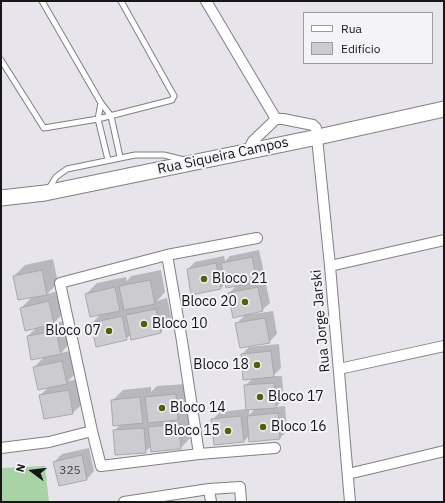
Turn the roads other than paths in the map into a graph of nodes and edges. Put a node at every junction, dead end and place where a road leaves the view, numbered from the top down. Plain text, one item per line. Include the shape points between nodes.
1 (42, 1) edge
2 (121, 1) edge
3 (206, 1) edge
4 (1, 60) edge
5 (101, 104) junction
6 (444, 109) edge
7 (111, 116) junction
8 (98, 119) junction
9 (276, 119) junction
10 (318, 137) junction
11 (248, 151) junction
12 (120, 157) junction
13 (108, 160) junction
14 (193, 162) junction
15 (45, 193) junction
16 (1, 198) edge
17 (257, 238) dead end
18 (444, 240) edge
19 (167, 256) junction
20 (330, 266) junction
21 (444, 346) edge
22 (339, 369) junction
23 (92, 431) junction
24 (1, 448) edge
25 (275, 448) dead end
26 (444, 451) edge
27 (199, 454) junction
28 (348, 474) junction
29 (210, 489) junction
30 (124, 502) edge
31 (211, 502) edge
32 (241, 502) edge
33 (350, 502) edge

1 - 5 lane
2 - 7 lane via 174,96 172,100
3 - 9 street
4 - 8 lane via 44,128
5 - 7 lane
5 - 8 lane
6 - 10 main road, Rua Siqueira Campos
7 - 8 lane
7 - 12 lane
8 - 13 lane
9 - 10 street via 313,125
9 - 11 street via 253,141
10 - 11 main road, Rua Siqueira Campos
10 - 20 street, Rua Jorge Jarski
11 - 14 main road, Rua Siqueira Campos
12 - 13 lane
12 - 14 lane via 164,155
13 - 15 lane via 67,168 56,177
14 - 15 main road, Rua Siqueira Campos
15 - 16 main road, Rua Siqueira Campos
17 - 19 street
18 - 20 street
19 - 23 street via 60,283
19 - 27 street
20 - 22 street, Rua Jorge Jarski
21 - 22 street
22 - 28 street, Rua Jorge Jarski
23 - 24 street via 49,442
23 - 27 street via 101,466
25 - 27 street
26 - 28 street
28 - 33 street, Rua Jorge Jarski
29 - 30 street
29 - 31 street
29 - 32 street via 240,487

